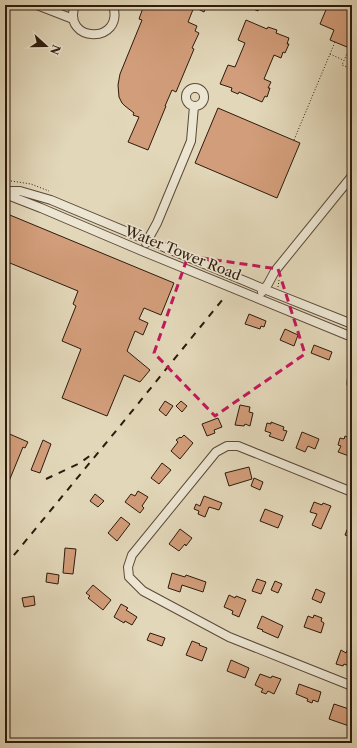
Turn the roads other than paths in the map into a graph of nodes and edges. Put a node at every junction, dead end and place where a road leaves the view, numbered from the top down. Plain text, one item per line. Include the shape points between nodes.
1 (37, 5) edge
2 (75, 5) edge
3 (113, 5) edge
4 (57, 9) edge
5 (73, 19) junction
6 (194, 106) dead end
7 (352, 176) edge
8 (5, 193) edge
9 (147, 240) junction
10 (142, 251) junction
11 (264, 289) junction
12 (258, 298) junction
13 (352, 324) edge
14 (352, 337) edge
15 (352, 492) edge
16 (352, 686) edge

1 - 4 street
2 - 5 street
3 - 5 street via 115,11 112,24 103,33 96,35 84,32
4 - 5 street
6 - 9 street via 191,141 157,223
7 - 11 street via 279,266
8 - 9 street, Water Tower Road via 20,191 51,200
8 - 10 street, Water Tower Road
9 - 10 street
9 - 11 street, Water Tower Road
10 - 12 street, Water Tower Road
11 - 12 street
11 - 13 street, Water Tower Road
12 - 14 street, Water Tower Road
15 - 16 street via 238,446 227,446 216,452 132,555 128,567 129,577 143,591 229,637

